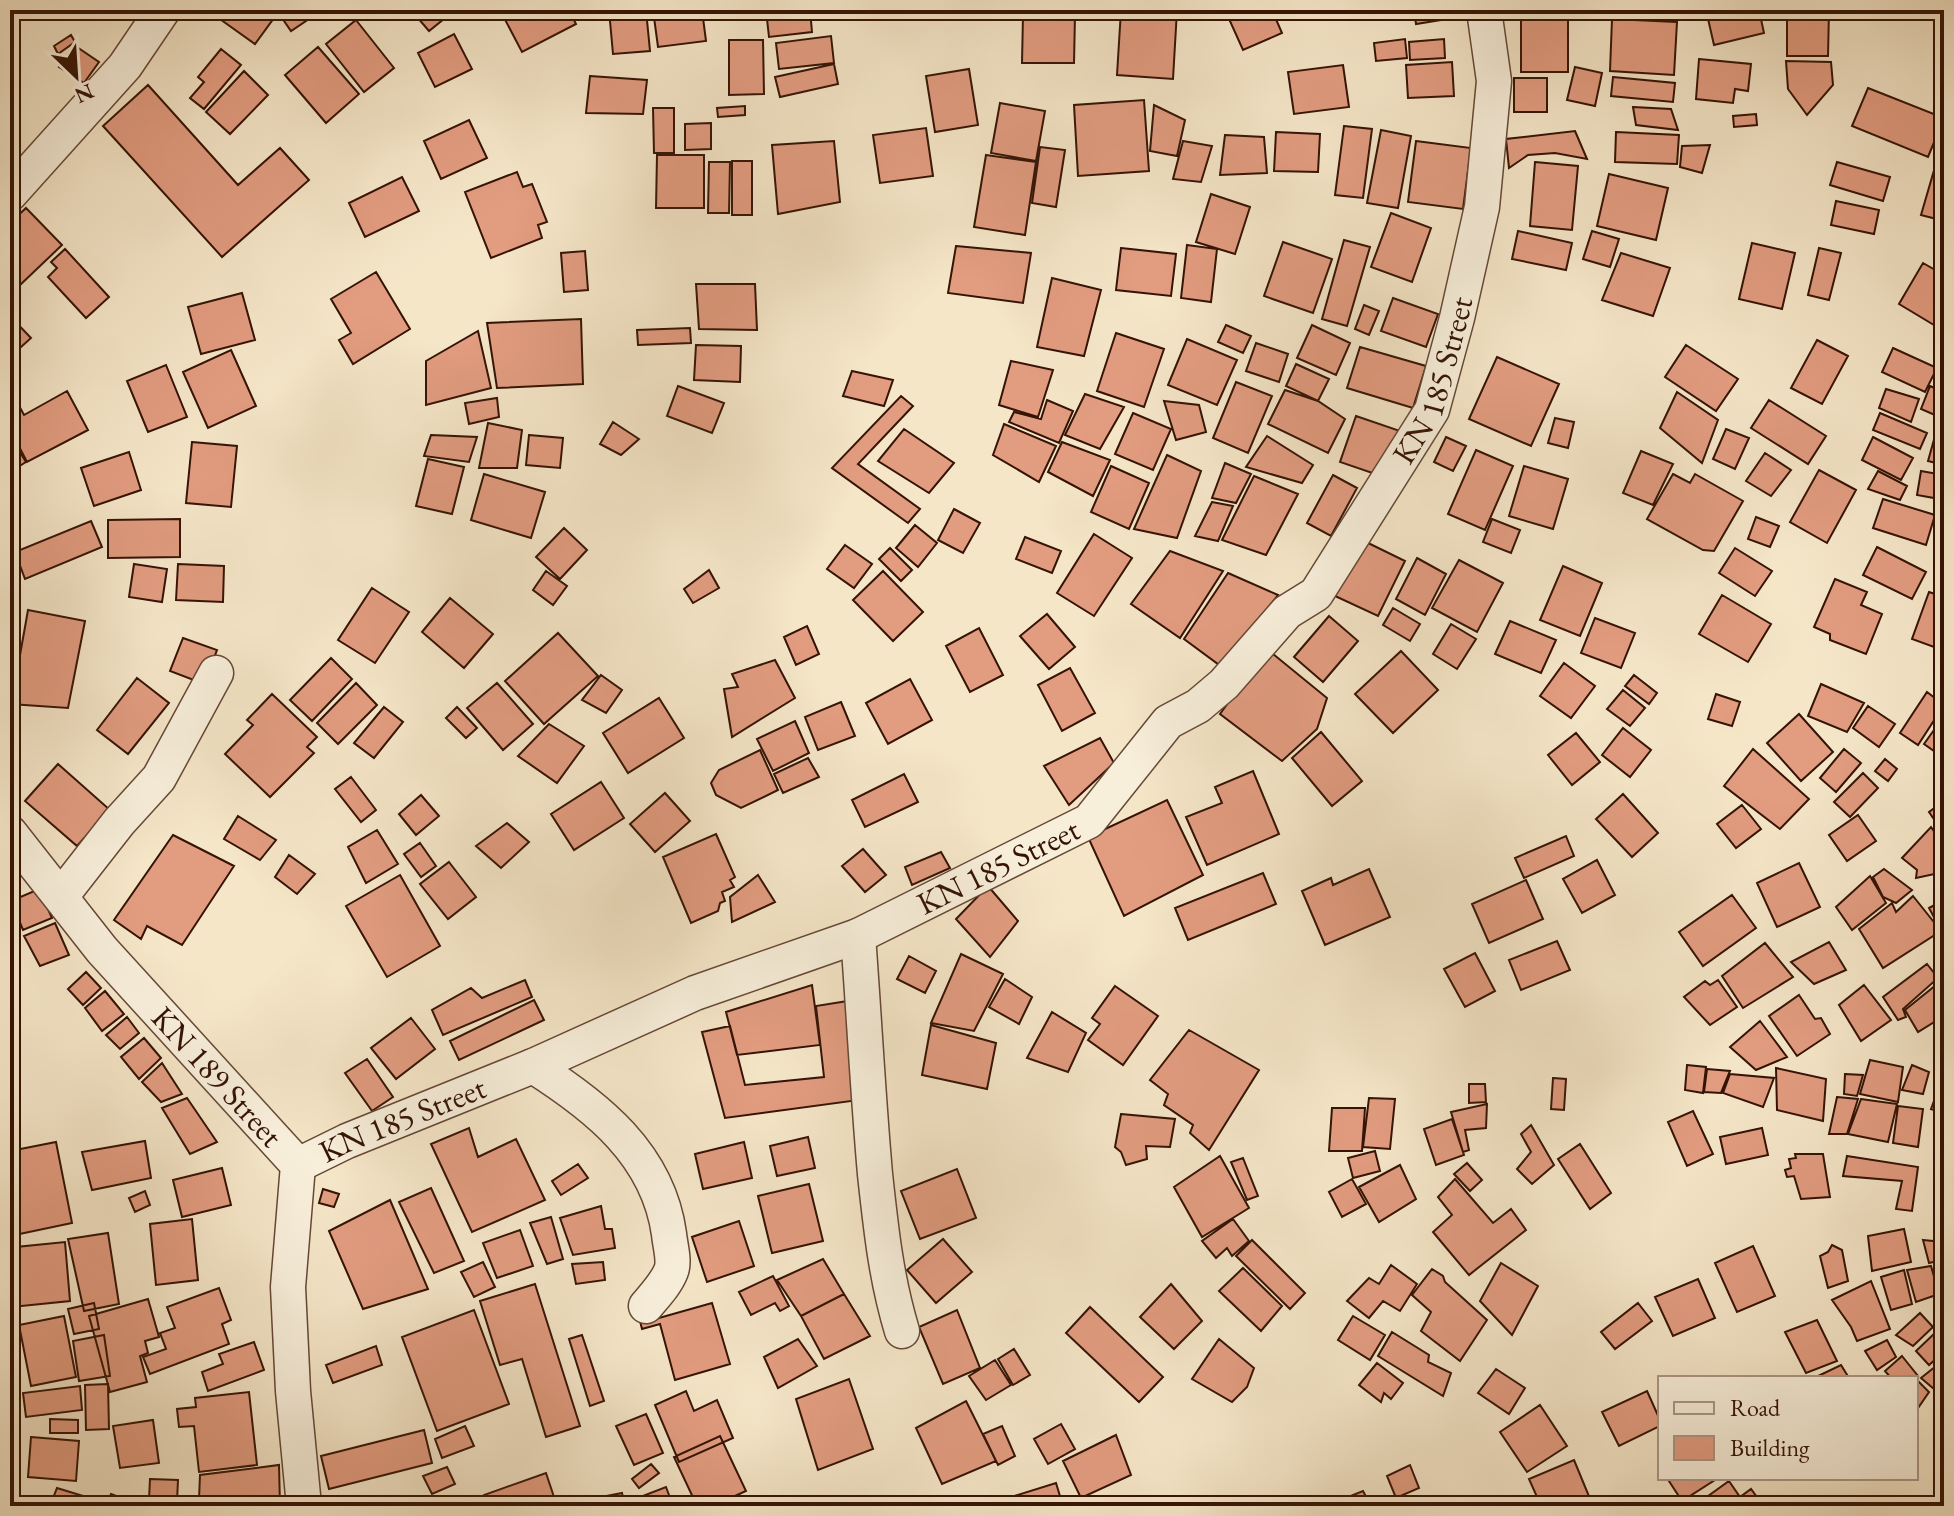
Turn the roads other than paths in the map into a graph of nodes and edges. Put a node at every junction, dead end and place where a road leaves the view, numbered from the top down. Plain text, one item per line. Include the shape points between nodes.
1 (163, 10) edge
2 (1484, 10) edge
3 (10, 194) edge
4 (216, 673) dead end
5 (10, 833) edge
6 (62, 895) junction
7 (858, 936) junction
8 (533, 1066) junction
9 (298, 1165) junction
10 (646, 1306) dead end
11 (902, 1331) dead end
12 (304, 1506) edge

1 - 3 street via 125,66
2 - 7 street, KN 185 Street via 1494,81 1482,207 1432,410 1316,594 1287,612 1224,684 1168,722 1089,821
4 - 6 street via 159,778
5 - 6 street, KN 189 Street
6 - 9 street, KN 189 Street via 102,950
7 - 8 street, KN 185 Street via 695,993
7 - 11 street via 881,1239
8 - 9 street, KN 185 Street
8 - 10 street via 583,1098 625,1138 652,1175 668,1224 673,1267
9 - 12 street, KN 189 Street via 288,1287

